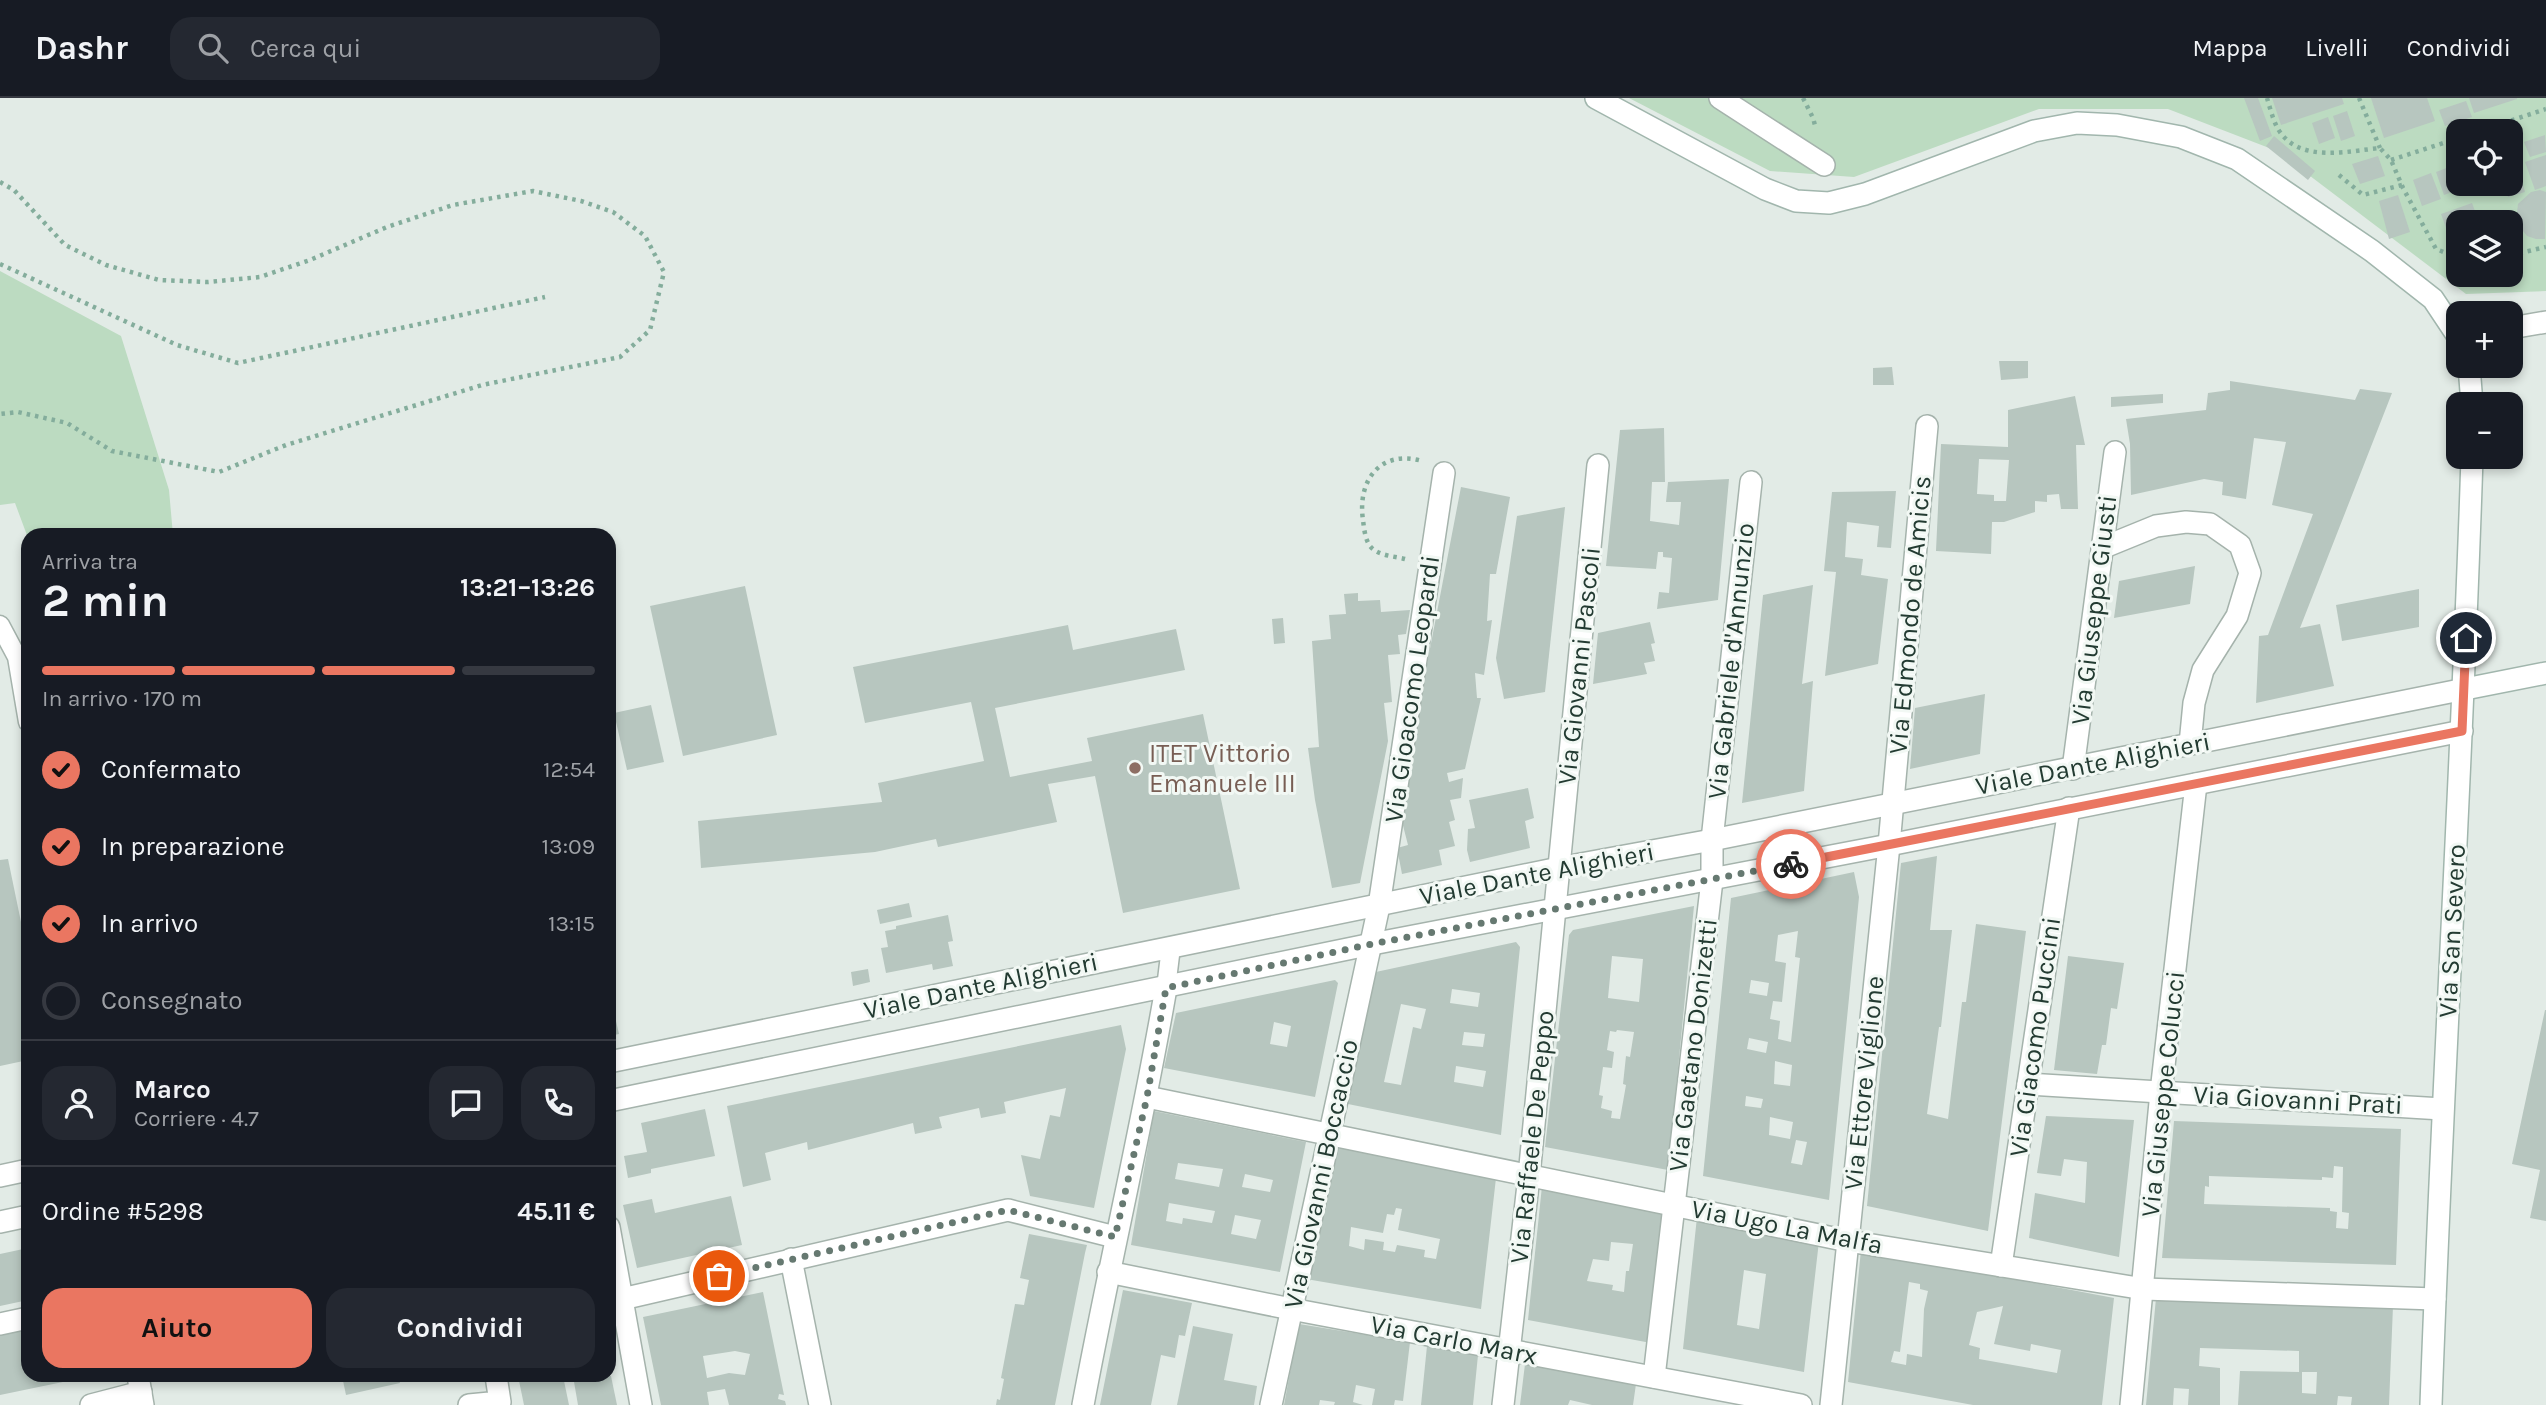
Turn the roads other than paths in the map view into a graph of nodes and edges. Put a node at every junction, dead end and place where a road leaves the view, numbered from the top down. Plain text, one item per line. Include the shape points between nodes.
1 (1596, 98) edge
2 (1720, 98) edge
3 (1824, 166) dead end
4 (2446, 318) edge
5 (2546, 322) edge
6 (2523, 326) edge
7 (1927, 426) dead end
8 (2115, 452) dead end
9 (1598, 465) dead end
10 (2472, 469) edge
11 (1444, 473) road end
12 (1751, 482) dead end
13 (2102, 548) junction
14 (0, 625) edge
15 (2546, 673) edge
16 (21, 680) edge
17 (2465, 689) junction
18 (2462, 731) junction
19 (2190, 744) junction
20 (2073, 769) junction
21 (2196, 784) junction
22 (1892, 804) junction
23 (2069, 808) junction
24 (1712, 840) junction
25 (1889, 845) junction
26 (1559, 868) junction
27 (1712, 880) junction
28 (1379, 905) junction
29 (1555, 909) junction
30 (1372, 944) junction
31 (1171, 947) junction
32 (1166, 988) junction
33 (616, 1061) edge
34 (2028, 1084) junction
35 (2161, 1092) junction
36 (1147, 1097) junction
37 (616, 1100) edge
38 (2442, 1109) junction
39 (1328, 1135) junction
40 (21, 1172) edge
41 (0, 1176) edge
42 (1529, 1176) junction
43 (1674, 1205) junction
44 (21, 1218) edge
45 (0, 1222) edge
46 (1115, 1237) junction
47 (1848, 1241) junction
48 (791, 1259) junction
49 (2001, 1266) junction
50 (1108, 1272) junction
51 (2144, 1289) junction
52 (2435, 1299) junction
53 (616, 1301) edge
54 (1291, 1309) junction
55 (21, 1320) edge
56 (0, 1324) edge
57 (1509, 1350) junction
58 (1654, 1377) junction
59 (497, 1382) edge
60 (141, 1391) edge
61 (91, 1405) edge
62 (468, 1405) edge
63 (641, 1405) edge
64 (820, 1405) edge
65 (1083, 1405) edge
66 (1271, 1405) edge
67 (1503, 1405) edge
68 (1801, 1405) edge
69 (1831, 1405) edge
70 (2131, 1405) edge
71 (2431, 1405) edge

1 - 4 street via 1765,189 1796,201 1829,203 1865,194 2034,131 2077,123 2181,137 2237,159 2372,251 2433,299
2 - 3 street
5 - 6 street
7 - 22 street, Via Edmondo de Amicis
8 - 13 street, Via Giuseppe Giusti
9 - 26 street, Via Giovanni Pascoli
10 - 17 street, Via San Severo
11 - 28 street, Via Gioacomo Leopardi
12 - 24 street, Via Gabriele d'Annunzio
13 - 19 street via 2156,526 2186,522 2210,524 2240,545 2250,573 2237,616 2203,670
13 - 20 street, Via Giuseppe Giusti
14 - 16 lane via 17,656
15 - 17 street, Viale Dante Alighieri
17 - 18 street, Via San Severo
17 - 19 street, Viale Dante Alighieri
18 - 21 street, Viale Dante Alighieri
18 - 38 street, Via San Severo
19 - 20 street, Viale Dante Alighieri
20 - 22 street, Viale Dante Alighieri
21 - 23 street, Viale Dante Alighieri
21 - 35 street, Via Giuseppe Colucci
22 - 24 street, Viale Dante Alighieri
22 - 25 street, Via Edmondo de Amicis
23 - 25 street, Viale Dante Alighieri
23 - 34 street, Via Giacomo Puccini
24 - 26 street, Viale Dante Alighieri
24 - 27 street, Via Gabriele d'Annunzio
25 - 27 street, Viale Dante Alighieri
25 - 47 street, Via Ettore Viglione
26 - 28 street, Viale Dante Alighieri
26 - 29 street, Via Raffaele De Peppo
27 - 29 street, Viale Dante Alighieri
27 - 43 street, Via Gaetano Donizetti
28 - 30 street, Via Gioacomo Leopardi
28 - 31 street, Viale Dante Alighieri
29 - 30 street, Viale Dante Alighieri
29 - 42 street, Via Raffaele De Peppo
30 - 32 street, Viale Dante Alighieri
30 - 39 street, Via Giovanni Boccaccio
31 - 32 lane
31 - 33 street, Viale Dante Alighieri
32 - 36 street
32 - 37 street, Viale Dante Alighieri
34 - 35 street, Via Giovanni Prati
34 - 49 street, Via Giacomo Puccini
35 - 38 street, Via Giovanni Prati
35 - 51 street, Via Giuseppe Colucci
36 - 39 street, Via Ugo La Malfa
36 - 46 street
38 - 52 street, Via San Severo
39 - 42 street, Via Ugo La Malfa
39 - 54 street, Via Giovanni Boccaccio
40 - 41 street
42 - 43 street, Via Ugo La Malfa
42 - 57 street, Via Raffaele De Peppo
43 - 47 street, Via Ugo La Malfa
43 - 58 street, Via Gaetano Donizetti
44 - 45 street
46 - 48 street via 1008,1210
46 - 50 street
47 - 49 street, Via Ugo La Malfa
47 - 69 street, Via Ettore Viglione
48 - 53 street
48 - 64 street
49 - 51 street, Via Ugo La Malfa
50 - 54 street, Via Carlo Marx
50 - 65 street
51 - 52 street, Via Ugo La Malfa
51 - 70 street, Via Giuseppe Colucci
52 - 71 street, Via San Severo
53 - 63 street
54 - 57 street, Via Carlo Marx
54 - 66 street, Via Giovanni Boccaccio
55 - 56 street
57 - 58 street, Via Carlo Marx
57 - 67 street, Via Raffaele De Peppo
58 - 68 street, Via Carlo Marx
59 - 62 street via 500,1402
60 - 61 street

